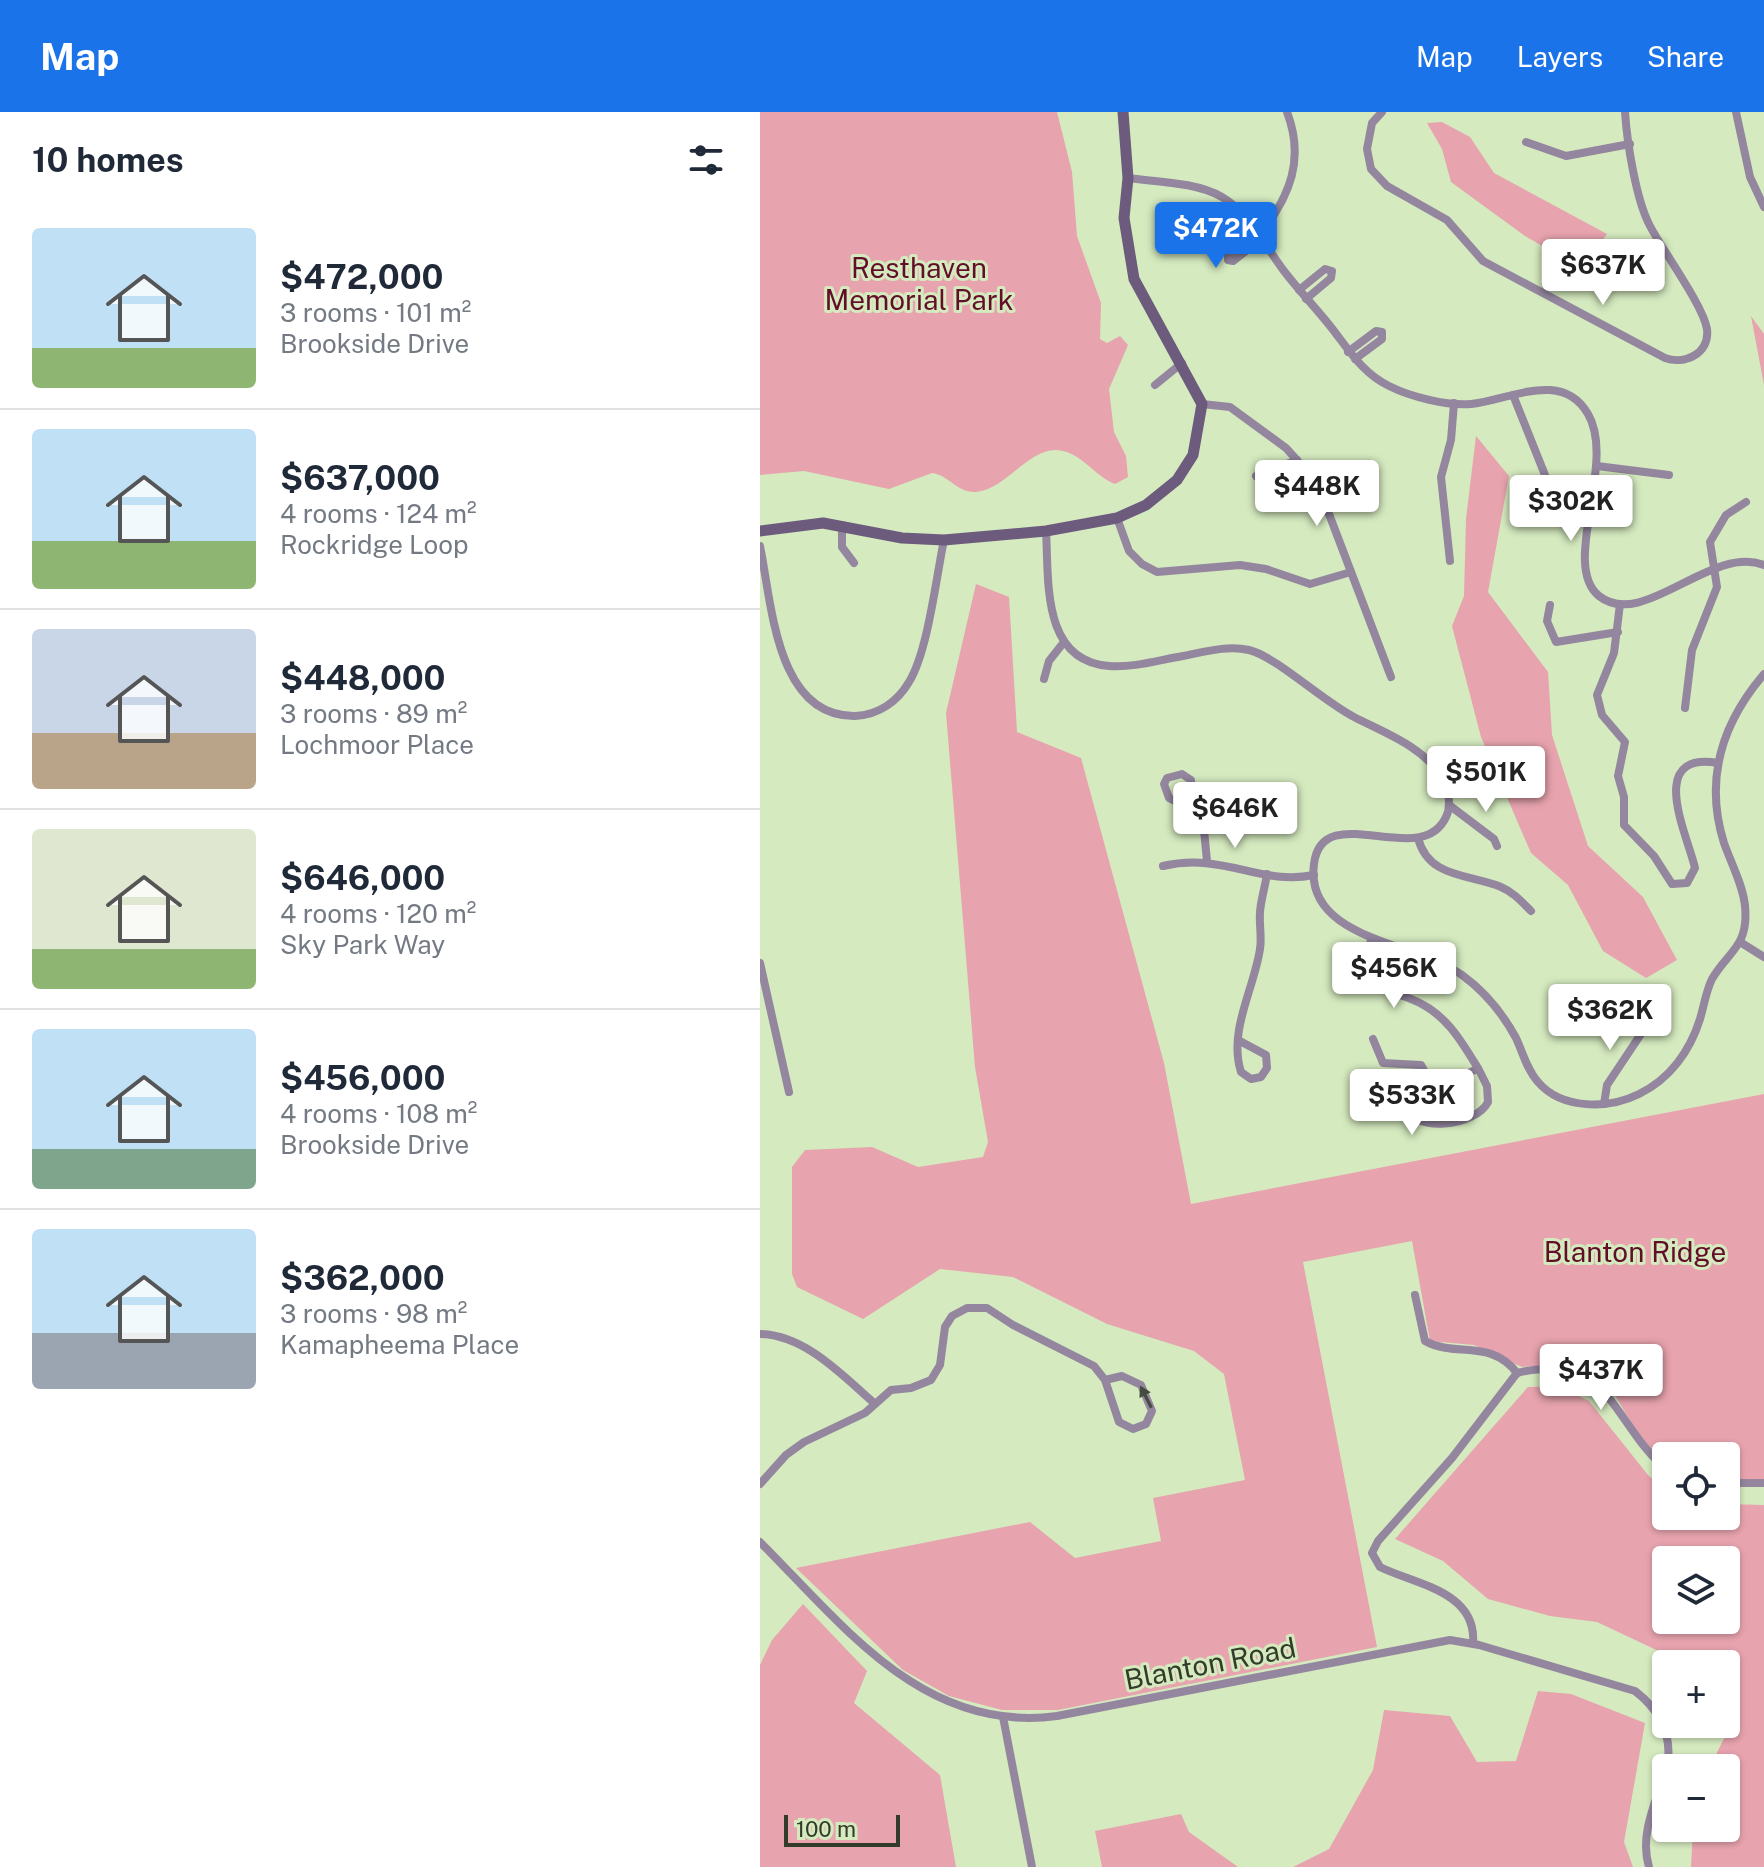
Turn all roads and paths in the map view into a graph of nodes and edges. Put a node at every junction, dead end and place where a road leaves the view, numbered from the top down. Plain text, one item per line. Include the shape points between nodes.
1 (1123, 112) edge
2 (1287, 112) edge
3 (1382, 112) edge
4 (1625, 112) edge
5 (1736, 112) edge
6 (1526, 142) dead end
7 (1630, 144) junction
8 (1128, 178) junction
9 (1764, 207) edge
10 (1261, 233) junction
11 (1299, 290) junction
12 (1306, 299) junction
13 (1182, 363) junction
14 (1155, 385) dead end
15 (1513, 395) junction
16 (1454, 403) junction
17 (1202, 404) junction
18 (1297, 460) junction
19 (1597, 466) junction
20 (1669, 475) dead end
21 (1256, 476) dead end
22 (1746, 502) dead end
23 (1537, 515) dead end
24 (1117, 518) junction
25 (842, 525) junction
26 (760, 531) edge
27 (1046, 531) junction
28 (944, 540) junction
29 (760, 546) edge
30 (1450, 561) dead end
31 (854, 563) dead end
32 (1764, 565) edge
33 (1715, 568) junction
34 (1351, 572) junction
35 (1620, 604) junction
36 (1550, 605) dead end
37 (1618, 632) junction
38 (1064, 642) junction
39 (1764, 675) edge
40 (1391, 677) dead end
41 (1044, 679) dead end
42 (1685, 708) dead end
43 (1718, 763) junction
44 (1449, 805) junction
45 (1194, 811) junction
46 (1418, 838) junction
47 (1497, 846) dead end
48 (1207, 861) junction
49 (1163, 866) dead end
50 (1267, 874) junction
51 (1314, 875) junction
52 (1531, 911) dead end
53 (1371, 939) junction
54 (1740, 942) junction
55 (1764, 957) edge
56 (760, 963) edge
57 (1655, 1013) dead end
58 (1373, 1039) dead end
59 (1238, 1040) junction
60 (1478, 1068) junction
61 (1428, 1078) junction
62 (789, 1092) dead end
63 (1604, 1104) junction
64 (1415, 1295) dead end
65 (760, 1334) edge
66 (1517, 1373) junction
67 (1105, 1380) junction
68 (874, 1403) junction
69 (1652, 1455) edge
70 (1740, 1483) edge
71 (1764, 1483) edge
72 (760, 1484) edge
73 (760, 1542) edge
74 (1473, 1643) junction
75 (1003, 1717) junction
76 (1668, 1754) edge
77 (1652, 1813) edge
78 (1032, 1867) edge
79 (1649, 1867) edge

1 - 8 street
2 - 10 street via 1293,134 1290,186
3 - 7 street via 1372,123 1367,149 1371,169 1387,186 1447,220 1483,261 1665,358 1683,360 1703,347 1705,324 1649,224
4 - 7 street
5 - 9 street via 1750,177
6 - 7 street via 1566,156
8 - 10 street via 1204,189 1223,197
8 - 13 street via 1124,218 1134,279
10 - 11 street
11 - 12 street
11 - 12 street via 1325,269 1332,271 1331,278
12 - 16 street via 1351,356 1388,386
13 - 14 street
13 - 17 street
15 - 16 street
15 - 19 street via 1543,389 1576,401 1589,415
15 - 23 street via 1545,475
16 - 30 street via 1441,477
17 - 18 street via 1230,407
17 - 24 street via 1193,455 1177,480 1146,505
18 - 21 street
18 - 34 street via 1320,494
19 - 20 street
19 - 35 street via 1586,575 1598,595
22 - 33 street via 1726,515 1711,537
24 - 27 street
24 - 34 street via 1129,551 1157,572 1252,566 1310,584
25 - 26 street via 811,523
25 - 28 street via 902,538
25 - 31 street via 841,544
27 - 28 street
27 - 38 street via 1053,620
28 - 29 street via 911,679 887,706 858,716 822,710 791,676
32 - 33 street via 1742,561
33 - 35 street via 1648,599
33 - 42 street via 1716,593 1696,636
34 - 40 street
35 - 37 street
36 - 37 street via 1547,621 1556,642
37 - 43 street via 1597,701 1606,720 1624,737 1618,776 1624,823 1672,884 1687,883 1695,868 1677,808 1678,780 1697,761
38 - 41 street via 1049,661
38 - 44 street via 1081,658 1106,666 1218,649 1254,651 1352,716 1417,751 1441,776
39 - 43 street via 1735,712
43 - 54 street via 1718,815 1745,907
44 - 46 street via 1439,829
44 - 47 street
45 - 45 street via 1191,780 1182,774 1167,778 1169,798
45 - 48 street via 1204,830
46 - 51 street via 1357,833 1331,837 1316,855
46 - 52 street via 1436,867 1506,890
48 - 49 street
48 - 50 street
50 - 51 street via 1280,879
50 - 59 street via 1260,950
51 - 53 street via 1319,894 1334,915
53 - 60 street via 1366,963 1371,983 1436,1012
53 - 63 street via 1428,955 1458,972 1499,1011 1543,1087 1574,1102
54 - 55 street
54 - 63 street via 1711,981 1700,1021 1678,1065 1639,1094
56 - 62 street
57 - 63 street via 1607,1085
58 - 61 street via 1383,1063 1421,1065
59 - 59 street via 1241,1072 1251,1079 1261,1077 1266,1055
60 - 61 street via 1457,1079
60 - 61 street via 1488,1092 1483,1110 1427,1125 1410,1117 1402,1097 1409,1085
64 - 66 street via 1425,1341 1486,1352
65 - 68 street via 776,1335 822,1359
66 - 69 street via 1557,1369 1595,1382
66 - 74 street via 1372,1553 1380,1567 1426,1582 1453,1601 1469,1620
67 -> 67 street via 1119,1422 1133,1429 1146,1424 1152,1411 1141,1385 1122,1376
67 - 68 street via 1080,1357 987,1308 974,1307 956,1313 945,1327 942,1359 931,1380 891,1390
68 - 72 street via 865,1413 804,1442
70 - 71 street
73 - 75 street, Blanton Road via 896,1674 941,1701
74 - 75 street, Blanton Road via 1430,1642 1057,1716
74 - 76 street, Blanton Road via 1635,1691 1666,1730
75 - 78 street
77 - 79 street, Blanton Road via 1645,1848

